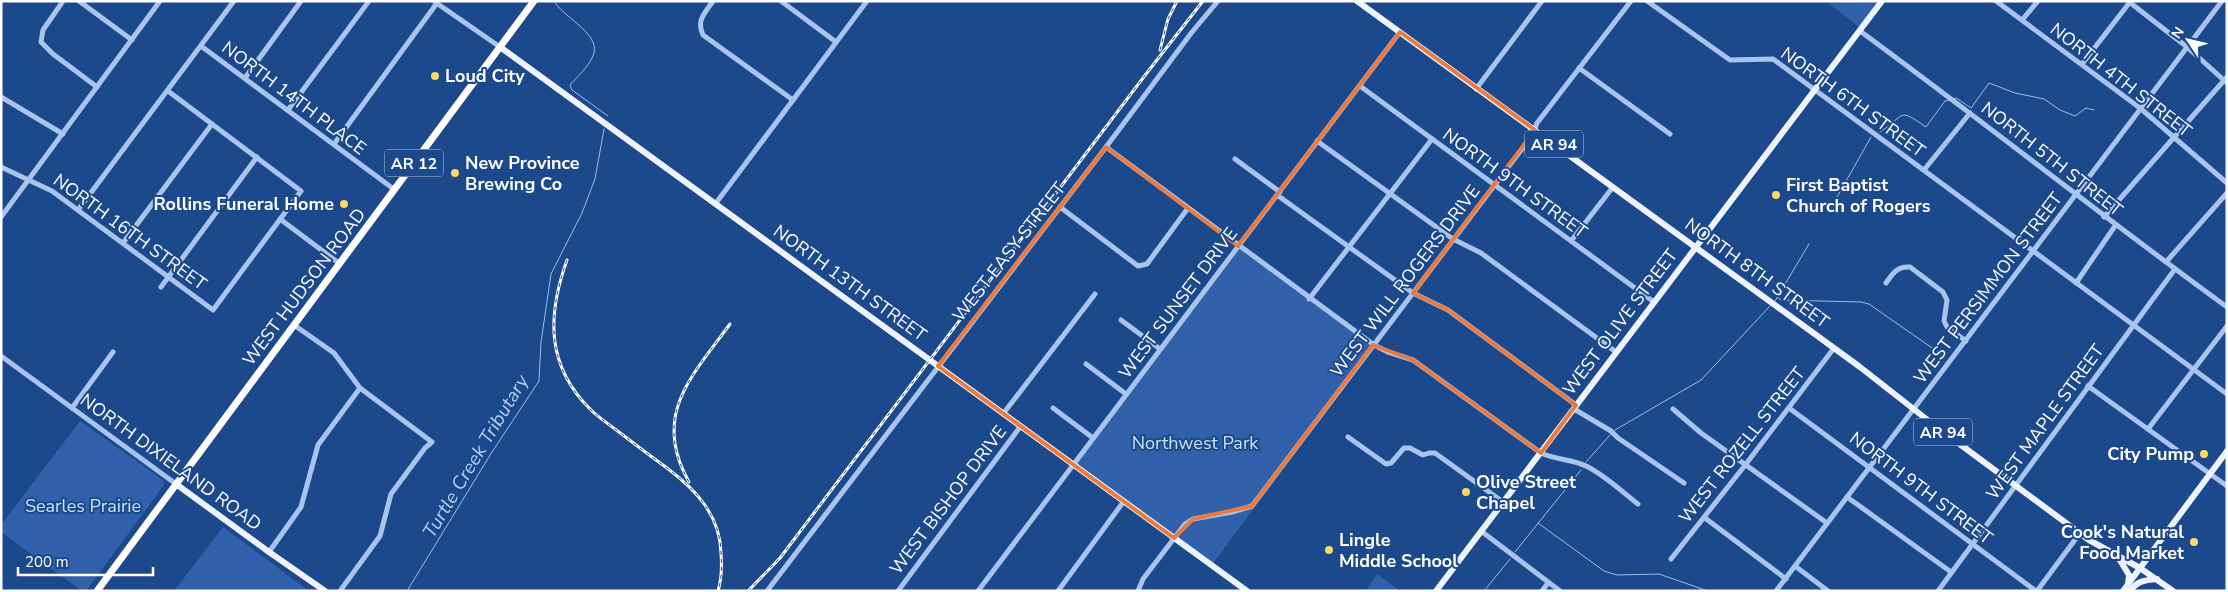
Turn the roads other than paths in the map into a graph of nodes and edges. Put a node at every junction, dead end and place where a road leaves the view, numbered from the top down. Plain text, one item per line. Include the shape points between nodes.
1 (64, 1) edge
2 (79, 1) edge
3 (160, 1) edge
4 (234, 1) edge
5 (302, 1) edge
6 (369, 1) edge
7 (534, 1) edge
8 (713, 1) edge
9 (781, 1) edge
10 (866, 1) edge
11 (1218, 1) edge
12 (1357, 1) edge
13 (1542, 1) edge
14 (1631, 1) edge
15 (1647, 1) edge
16 (1882, 1) edge
17 (1996, 1) edge
18 (2038, 1) edge
19 (2222, 1) edge
20 (436, 2) edge
21 (2129, 2) edge
22 (2022, 20) junction
23 (1860, 31) junction
24 (1400, 32) junction
25 (132, 40) junction
26 (836, 42) junction
27 (201, 46) junction
28 (500, 47) junction
29 (2188, 47) junction
30 (2082, 64) junction
31 (1579, 68) junction
32 (246, 78) junction
33 (2225, 80) edge
34 (1360, 86) junction
35 (97, 87) junction
36 (1476, 89) junction
37 (1815, 90) junction
38 (168, 91) junction
39 (1, 97) edge
40 (793, 100) junction
41 (2140, 108) junction
42 (288, 110) junction
43 (1970, 113) junction
44 (212, 124) junction
45 (1535, 130) junction
46 (62, 134) junction
47 (1670, 134) dead end
48 (2174, 137) junction
49 (1432, 139) junction
50 (1318, 141) junction
51 (334, 144) junction
52 (1106, 147) junction
53 (256, 157) junction
54 (1235, 159) dead end
55 (1, 168) edge
56 (1924, 170) junction
57 (29, 180) junction
58 (2227, 183) edge
59 (1495, 185) junction
60 (1613, 187) junction
61 (395, 190) junction
62 (1278, 193) junction
63 (1390, 193) junction
64 (2227, 193) edge
65 (2076, 194) junction
66 (716, 203) junction
67 (1060, 207) junction
68 (1188, 208) junction
69 (78, 210) junction
70 (1, 217) edge
71 (2104, 217) junction
72 (280, 219) junction
73 (2115, 226) junction
74 (1454, 239) junction
75 (1571, 241) junction
76 (123, 243) junction
77 (1238, 246) junction
78 (1349, 247) junction
79 (1695, 247) junction
80 (2034, 252) junction
81 (2166, 262) junction
82 (340, 264) junction
83 (2175, 270) junction
84 (168, 277) junction
85 (1886, 283) dead end
86 (2076, 283) junction
87 (161, 286) dead end
88 (1413, 293) junction
89 (1094, 294) dead end
90 (1309, 298) junction
91 (1654, 302) junction
92 (2227, 307) edge
93 (1120, 320) dead end
94 (294, 325) junction
95 (2133, 326) junction
96 (2227, 326) edge
97 (1966, 341) junction
98 (1374, 345) junction
99 (1834, 348) junction
100 (1160, 349) junction
101 (113, 352) dead end
102 (1616, 352) junction
103 (1, 356) edge
104 (1086, 364) dead end
105 (938, 366) junction
106 (2193, 370) junction
107 (2088, 386) junction
108 (360, 388) junction
109 (1126, 394) junction
110 (2227, 394) edge
111 (1575, 407) junction
112 (72, 408) junction
113 (1053, 408) dead end
114 (1789, 408) junction
115 (1914, 409) junction
116 (1674, 410) dead end
117 (1003, 414) junction
118 (1020, 427) junction
119 (2148, 429) junction
120 (1348, 437) dead end
121 (1093, 438) junction
122 (2227, 451) edge
123 (1541, 453) junction
124 (1072, 464) junction
125 (1746, 464) junction
126 (1870, 468) junction
127 (2210, 473) junction
128 (1684, 483) dead end
129 (176, 484) junction
130 (2015, 486) junction
131 (2227, 486) edge
132 (1847, 497) junction
133 (1124, 501) junction
134 (1503, 502) junction
135 (1638, 504) dead end
136 (1705, 518) junction
137 (1827, 523) junction
138 (1481, 531) junction
139 (2080, 533) junction
140 (1174, 538) junction
141 (1972, 544) junction
142 (269, 552) junction
143 (2118, 556) junction
144 (1671, 559) dead end
145 (1795, 566) junction
146 (2140, 568) junction
147 (1951, 572) junction
148 (1786, 578) junction
149 (2157, 579) junction
150 (1548, 582) junction
151 (2129, 587) edge
152 (97, 591) edge
153 (325, 591) edge
154 (340, 591) edge
155 (767, 591) edge
156 (898, 591) edge
157 (978, 591) edge
158 (1058, 591) edge
159 (1138, 591) edge
160 (1247, 591) edge
161 (1436, 591) edge
162 (1542, 591) edge
163 (1560, 591) edge
164 (1776, 591) edge
165 (1828, 591) edge
166 (1938, 591) edge
167 (2037, 591) edge
168 (2123, 591) edge
169 (2173, 591) edge

1 - 35 street via 42,30 44,47
2 - 25 street
3 - 25 street
4 - 27 street
5 - 32 street
6 - 42 street
7 - 28 highway, WEST HUDSON ROAD / AR 12
8 - 40 street via 700,20 703,35
9 - 26 street
10 - 26 street
11 - 52 street, WEST EASY STREET
12 - 24 main road, NORTH 8TH STREET / AR 94
13 - 36 street
14 - 31 street, WEST WILL ROGERS DRIVE
15 - 37 street, NORTH 6TH STREET via 1730,60 1772,58
16 - 23 main road, WEST OLIVE STREET
17 - 22 street, NORTH 4TH STREET
18 - 22 street
19 - 29 street, WEST PERSIMMON STREET
20 - 28 street, NORTH 13TH STREET
20 - 51 street
21 - 29 street
21 - 30 street
22 - 30 street, NORTH 4TH STREET
23 - 37 main road, WEST OLIVE STREET
23 - 43 street, NORTH 5TH STREET
24 - 34 street, WEST SUNSET DRIVE
24 - 36 main road, NORTH 8TH STREET / AR 94
25 - 35 street
26 - 40 street
27 - 32 street, NORTH 14TH PLACE
27 - 38 street
28 - 61 highway, WEST HUDSON ROAD / AR 12
28 - 66 main road, NORTH 13TH STREET
29 - 33 street
29 - 41 street, WEST PERSIMMON STREET
30 - 41 street, NORTH 4TH STREET
31 - 45 street, WEST WILL ROGERS DRIVE
31 - 47 street
32 - 42 street, NORTH 14TH PLACE
33 - 48 street
34 - 49 street, NORTH 9TH STREET
34 - 50 street, WEST SUNSET DRIVE
35 - 46 street
36 - 45 main road, NORTH 8TH STREET / AR 94
37 - 56 street, NORTH 6TH STREET
37 - 79 main road, WEST OLIVE STREET
38 - 44 street
38 - 69 street
39 - 46 street
40 - 66 street
41 - 48 street, NORTH 4TH STREET
41 - 65 street, WEST PERSIMMON STREET
42 - 51 street, NORTH 14TH PLACE
43 - 56 street
43 - 65 street, NORTH 5TH STREET
44 - 53 street
44 - 76 street
45 - 59 street, WEST WILL ROGERS DRIVE
45 - 60 main road, NORTH 8TH STREET / AR 94
46 - 57 street
48 - 58 street, NORTH 4TH STREET
48 - 71 street
49 - 59 street, NORTH 9TH STREET
49 - 63 street
50 - 62 street, WEST SUNSET DRIVE
50 - 63 street
51 - 61 street, NORTH 14TH PLACE
52 - 67 street, WEST EASY STREET
52 - 68 street
53 - 72 street via 301,191
53 - 84 street
54 - 62 street
55 - 57 street, NORTH 16TH STREET
56 - 80 street, NORTH 6TH STREET
57 - 69 street, NORTH 16TH STREET via 48,188
57 - 70 street
59 - 74 street, WEST WILL ROGERS DRIVE
59 - 75 street, NORTH 9TH STREET
60 - 75 street
60 - 79 main road, NORTH 8TH STREET / AR 94
61 - 82 highway, WEST HUDSON ROAD / AR 12
62 - 77 street, WEST SUNSET DRIVE
62 - 78 street
63 - 74 street
63 - 78 street
64 - 81 street
65 - 71 street, NORTH 5TH STREET
65 - 80 street, WEST PERSIMMON STREET
66 - 105 main road, NORTH 13TH STREET
67 - 68 street via 1138,266 1147,264
67 - 105 street, WEST EASY STREET
68 - 77 street
69 - 76 street, NORTH 16TH STREET
71 - 73 street, NORTH 5TH STREET
72 - 82 street
72 - 84 street, NORTH 16TH STREET via 213,310
73 - 81 street, NORTH 5TH STREET
73 - 86 street
74 - 88 street, WEST WILL ROGERS DRIVE
74 - 102 street via 1482,253
75 - 91 street, NORTH 9TH STREET
76 - 84 street, NORTH 16TH STREET
77 - 90 street
77 - 100 street, WEST SUNSET DRIVE
78 - 88 street
78 - 90 street
79 - 91 main road, WEST OLIVE STREET
79 - 99 main road, NORTH 8TH STREET / AR 94
80 - 86 street, NORTH 6TH STREET
80 - 97 street, WEST PERSIMMON STREET
81 - 83 street, NORTH 5TH STREET
82 - 94 highway, WEST HUDSON ROAD / AR 12
83 - 92 street, NORTH 5TH STREET
83 - 95 street, WEST MAPLE STREET
84 - 87 street
85 - 97 street via 1895,270 1910,267 1944,292 1947,300 1944,321
86 - 95 street, NORTH 6TH STREET
88 - 98 street, WEST WILL ROGERS DRIVE
88 - 111 street via 1448,310
89 - 117 street, WEST BISHOP DRIVE
90 - 98 street
91 - 102 main road, WEST OLIVE STREET
93 - 100 street
94 - 108 street via 334,353
94 - 129 highway, WEST HUDSON ROAD / AR 12
95 - 106 street, NORTH 6TH STREET
95 - 107 street, WEST MAPLE STREET
96 - 106 street
97 - 115 street, WEST PERSIMMON STREET
98 - 123 street via 1413,360
98 - 140 street, WEST WILL ROGERS DRIVE via 1252,506 1193,518
99 - 114 street, WEST ROZELL STREET
99 - 115 main road, NORTH 8TH STREET / AR 94
100 - 109 street, WEST SUNSET DRIVE
101 - 112 street
102 - 111 main road, WEST OLIVE STREET
103 - 112 street, NORTH DIXIELAND ROAD
104 - 109 street
105 - 117 main road, NORTH 13TH STREET
105 - 155 street, WEST EASY STREET
106 - 110 street, NORTH 6TH STREET
106 - 119 street
107 - 119 street
107 - 130 street, WEST MAPLE STREET
108 - 142 street via 318,445 301,507
108 - 154 street via 432,442 391,494 380,536
109 - 121 street, WEST SUNSET DRIVE
111 - 123 main road, WEST OLIVE STREET
111 - 128 street
112 - 129 street, NORTH DIXIELAND ROAD
113 - 121 street
114 - 125 street, WEST ROZELL STREET
114 - 126 street, NORTH 9TH STREET
115 - 126 street, WEST PERSIMMON STREET
115 - 130 main road, NORTH 8TH STREET / AR 94
116 - 125 street
117 - 118 main road, NORTH 13TH STREET
118 - 124 main road, NORTH 13TH STREET
118 - 156 street, WEST BISHOP DRIVE
119 - 127 street
120 - 134 street via 1386,464 1391,463 1404,448 1423,455 1436,453
121 - 124 street, WEST SUNSET DRIVE
122 - 127 main road
123 - 134 main road, WEST OLIVE STREET
123 - 135 street via 1588,468
124 - 133 main road, NORTH 13TH STREET
124 - 157 street, WEST SUNSET DRIVE
125 - 136 street, WEST ROZELL STREET
125 - 137 street
126 - 132 street, WEST PERSIMMON STREET
126 - 141 street, NORTH 9TH STREET
127 - 131 street
127 - 146 main road
129 - 142 main road, NORTH DIXIELAND ROAD
129 - 152 highway, WEST HUDSON ROAD / AR 12
130 - 139 main road, NORTH 8TH STREET / AR 94
130 - 141 street, WEST MAPLE STREET
132 - 137 street, WEST PERSIMMON STREET
132 - 147 street
133 - 140 main road, NORTH 13TH STREET
133 - 158 street
134 - 138 main road, WEST OLIVE STREET
136 - 144 street, WEST ROZELL STREET
136 - 148 street
137 - 145 street, WEST PERSIMMON STREET
138 - 150 street
138 - 161 main road, WEST OLIVE STREET
139 - 143 main road, NORTH 8TH STREET / AR 94
139 - 167 street
140 - 159 street, WEST WILL ROGERS DRIVE
140 - 160 main road, NORTH 13TH STREET
141 - 147 street, WEST MAPLE STREET
141 - 167 street, NORTH 9TH STREET
142 - 153 main road, NORTH DIXIELAND ROAD
143 - 146 main road, NORTH 8TH STREET / AR 94
143 - 151 main road via 2129,574
145 - 148 street, WEST PERSIMMON STREET
145 - 165 street
146 - 149 main road, NORTH 8TH STREET
146 - 151 main road
147 - 166 street, WEST MAPLE STREET
148 - 164 street, WEST PERSIMMON STREET
149 - 151 main road via 2143,580
149 - 169 main road, NORTH 8TH STREET
150 - 162 street
150 - 163 street
151 - 168 main road

